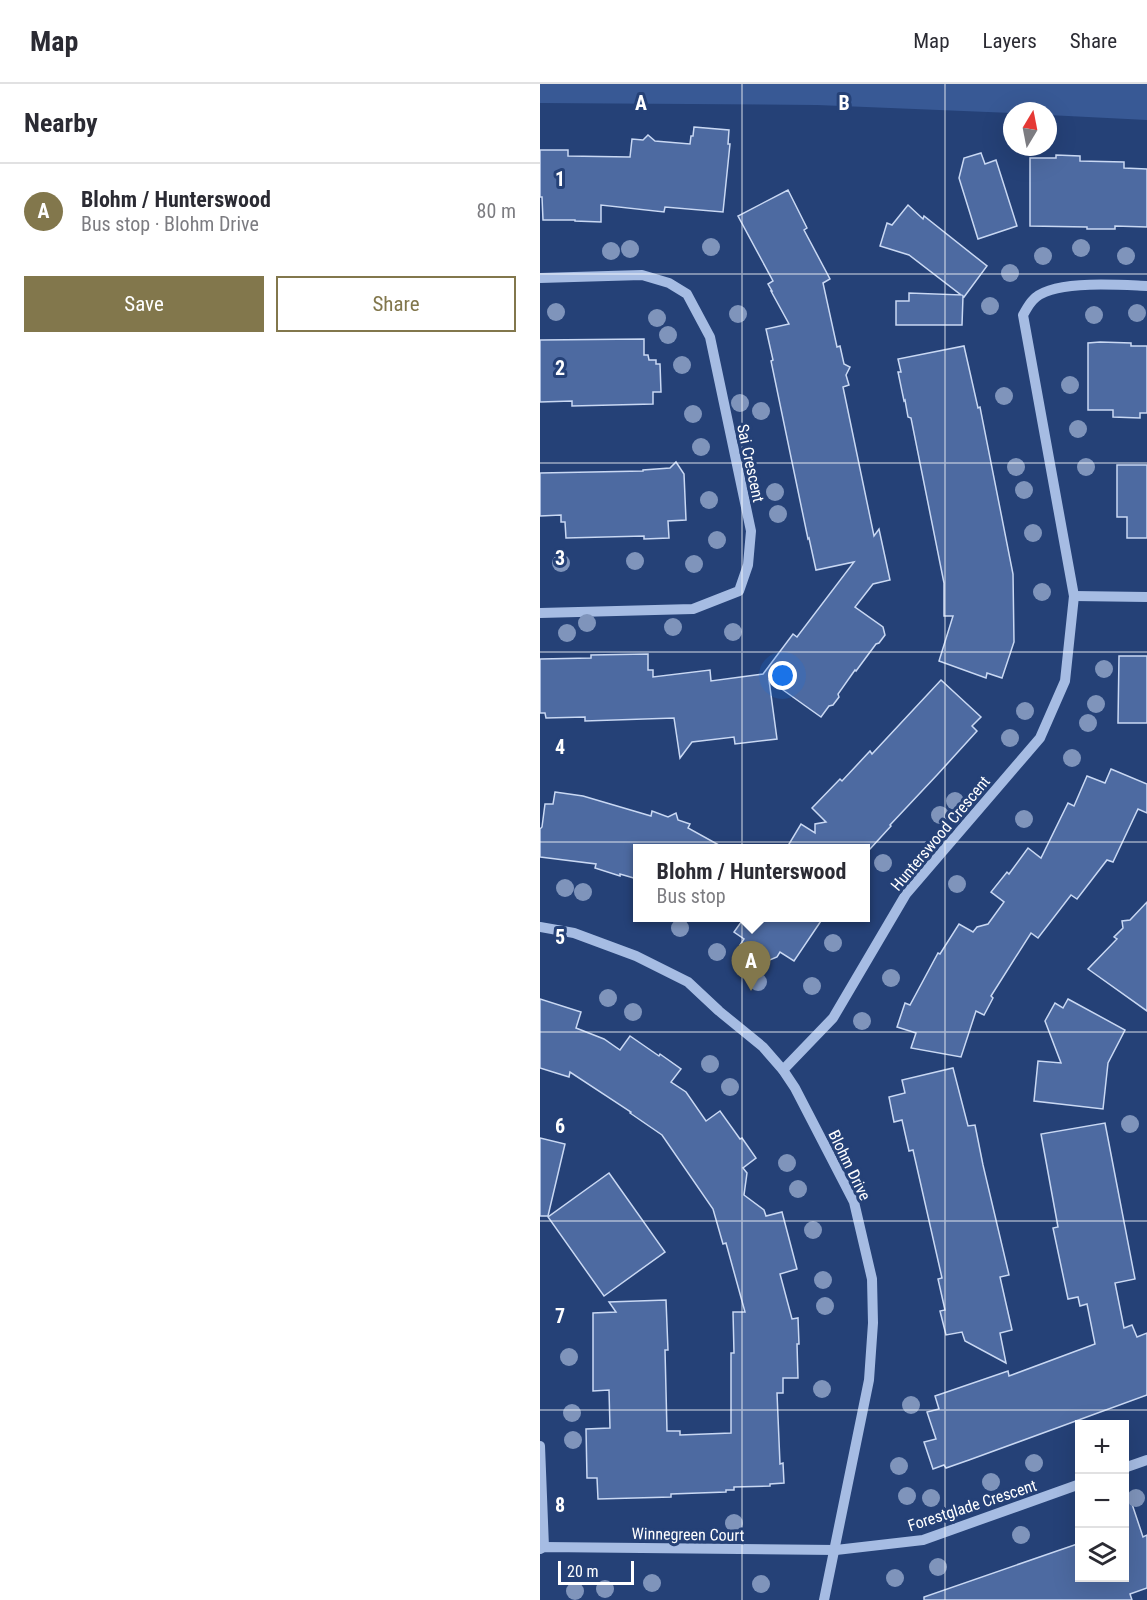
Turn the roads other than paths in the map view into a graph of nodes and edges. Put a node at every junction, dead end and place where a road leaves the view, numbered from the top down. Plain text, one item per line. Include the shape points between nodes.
1 (540, 278) edge
2 (1147, 285) edge
3 (1074, 596) junction
4 (1147, 597) edge
5 (540, 613) edge
6 (540, 927) edge
7 (783, 1070) junction
8 (540, 1446) edge
9 (1147, 1460) edge
10 (1129, 1467) edge
11 (1075, 1486) edge
12 (542, 1548) edge
13 (836, 1550) junction
14 (824, 1600) edge

1 - 5 street, Sai Crescent via 642,275 669,283 687,294 710,337 751,531 748,565 740,591 693,609
2 - 3 street, Hunterswood Crescent via 1083,284 1051,290 1034,298 1023,315
3 - 4 street
3 - 7 street, Hunterswood Crescent via 1065,681 1040,738 906,894 833,1018
6 - 7 street, Blohm Drive via 574,933 636,956 688,982 763,1047
7 - 13 street, Blohm Drive via 854,1202 872,1279 869,1380
8 - 12 street
9 - 10 street
11 - 13 street, Forestglade Crescent via 923,1540
12 - 13 street, Winnegreen Court
13 - 14 street, Blohm Drive

